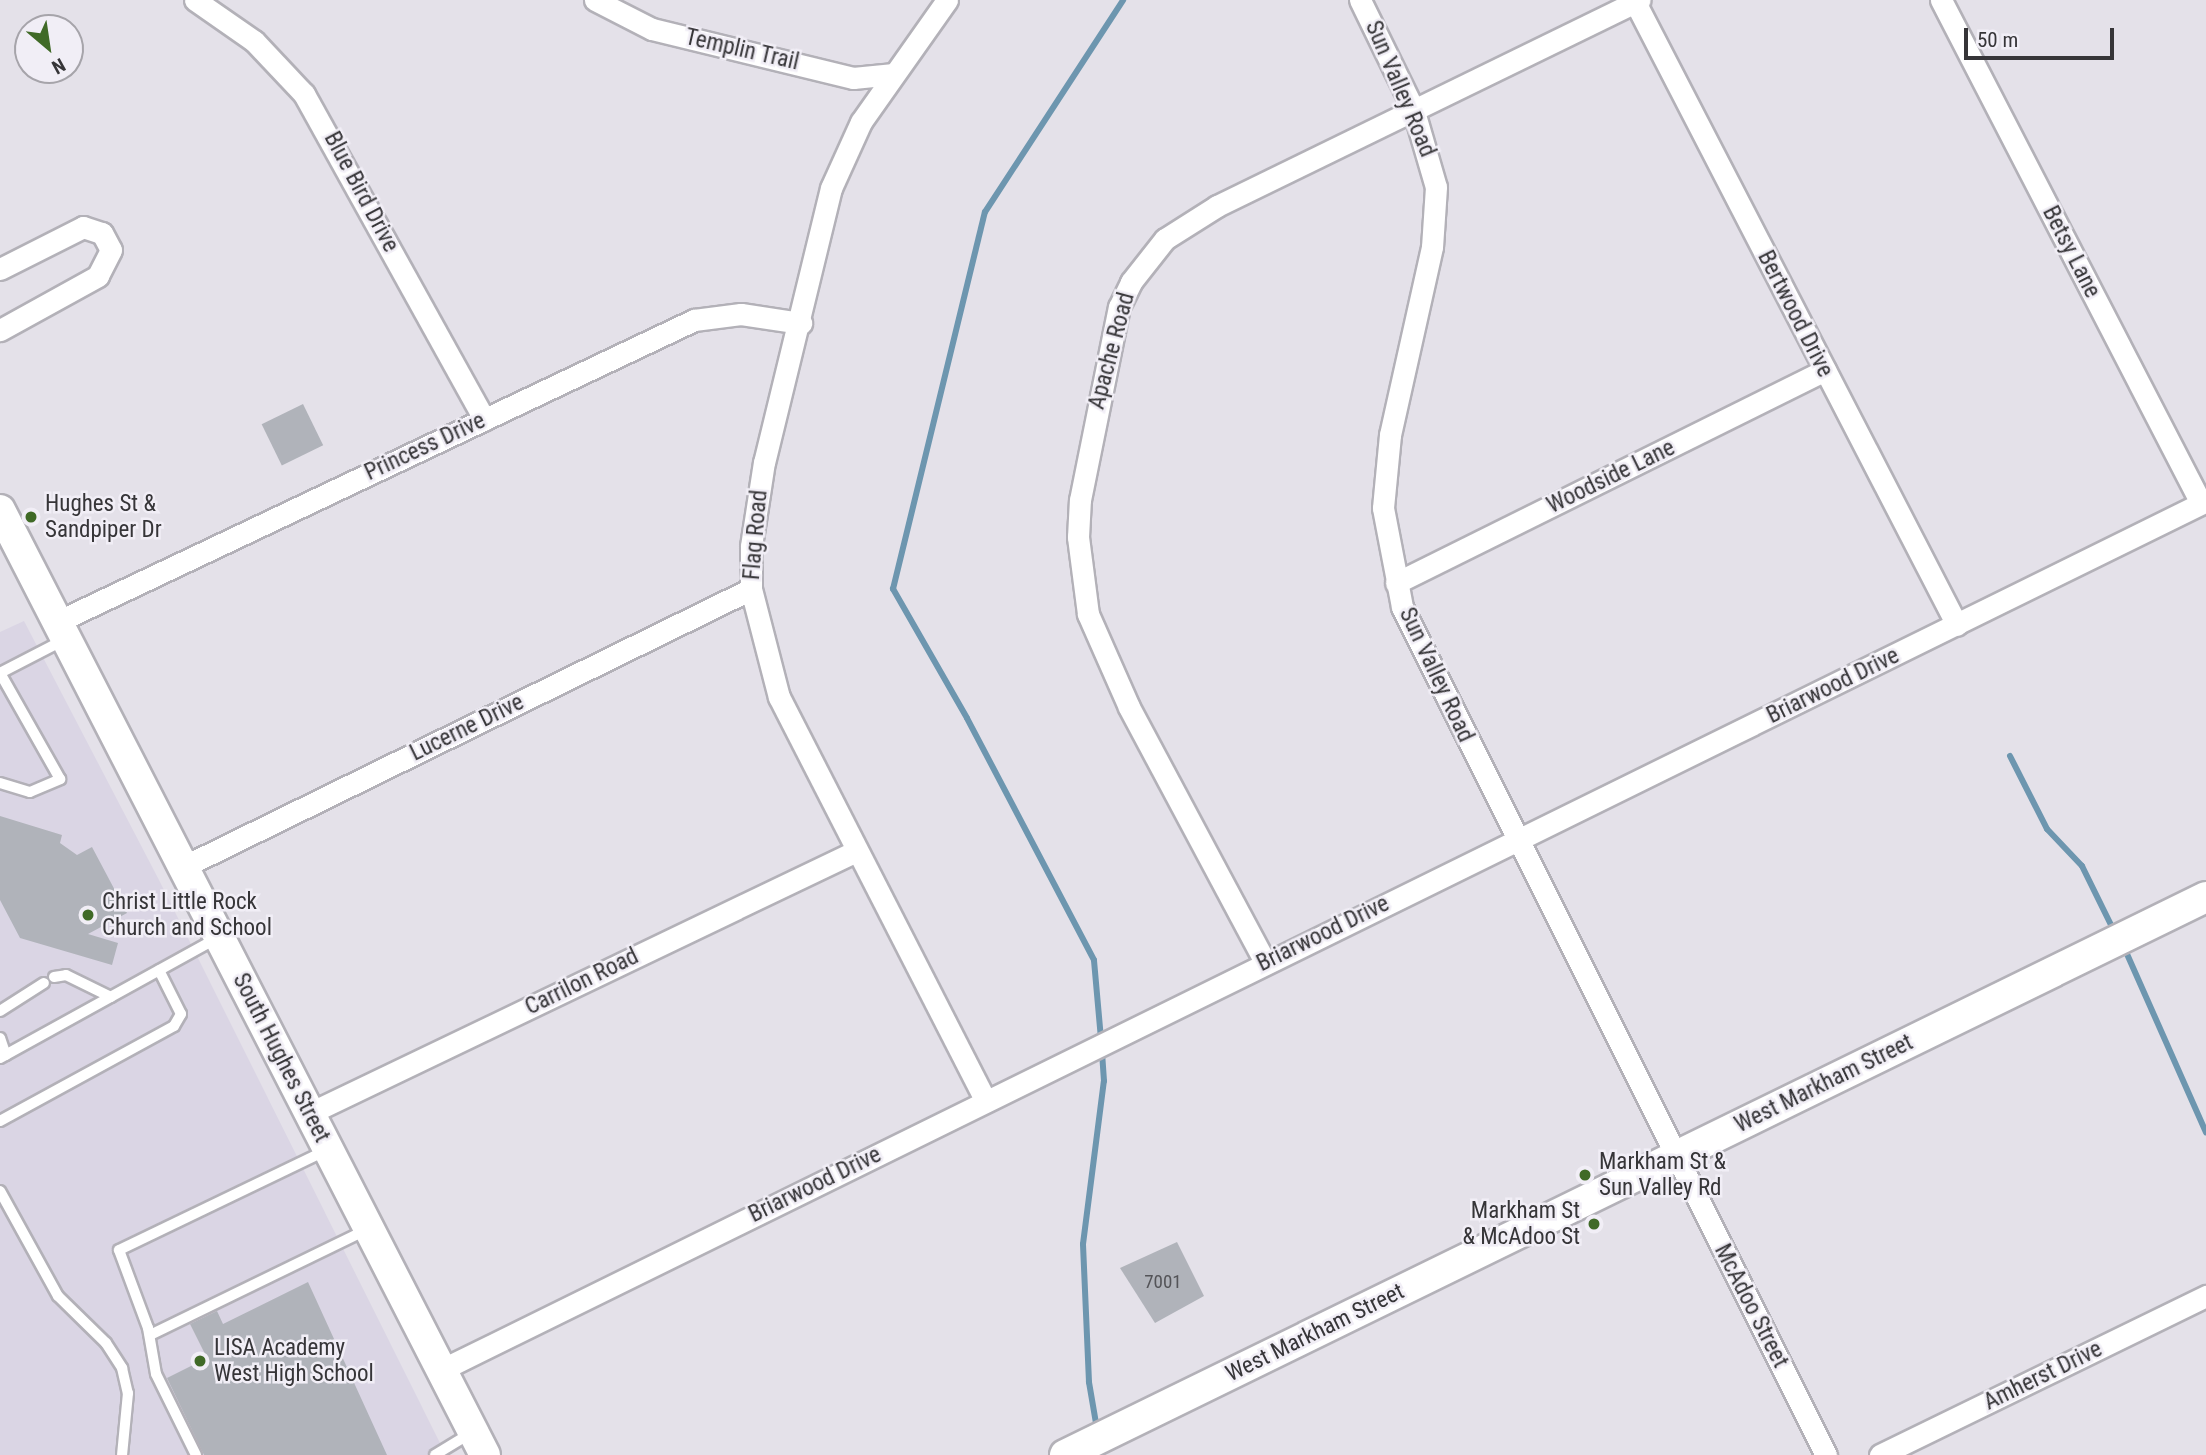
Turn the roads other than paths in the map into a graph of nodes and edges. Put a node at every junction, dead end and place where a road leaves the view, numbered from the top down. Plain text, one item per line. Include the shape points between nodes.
1 (195, 0) edge
2 (595, 0) edge
3 (947, 0) edge
4 (1360, 0) edge
5 (1941, 0) edge
6 (1637, 1) edge
7 (894, 74) junction
8 (1413, 108) junction
9 (0, 269) edge
10 (801, 323) junction
11 (0, 330) edge
12 (1825, 370) junction
13 (484, 419) junction
14 (2203, 502) edge
15 (0, 510) edge
16 (1396, 583) junction
17 (751, 589) junction
18 (1957, 625) junction
19 (64, 630) junction
20 (0, 673) edge
21 (0, 783) edge
22 (1517, 839) junction
23 (855, 852) junction
24 (183, 867) junction
25 (2206, 897) edge
26 (219, 937) junction
27 (1265, 962) junction
28 (159, 970) junction
29 (111, 997) junction
30 (0, 1011) edge
31 (0, 1038) edge
32 (3, 1057) edge
33 (986, 1101) junction
34 (310, 1113) junction
35 (0, 1121) edge
36 (328, 1150) junction
37 (1675, 1157) junction
38 (0, 1191) edge
39 (368, 1230) junction
40 (2206, 1296) edge
41 (150, 1335) junction
42 (441, 1370) junction
43 (479, 1443) edge
44 (1074, 1451) edge
45 (122, 1455) edge
46 (196, 1455) edge
47 (435, 1455) edge
48 (1826, 1455) edge
49 (1880, 1455) edge

1 - 13 street, Blue Bird Drive via 272,58 325,124
2 - 7 street, Templin Trail via 652,29 853,78
3 - 7 street, Flag Road
4 - 8 street, Sun Valley Road
5 - 14 street, Betsy Lane
6 - 8 street, Apache Road
6 - 12 street, Bertwood Drive
7 - 10 street, Flag Road via 860,122 831,188
8 - 16 street, Sun Valley Road via 1434,172 1436,216 1388,459 1383,508
8 - 27 street, Apache Road via 1217,206 1165,239 1146,259 1119,307 1085,463 1078,537 1088,614 1129,707
9 - 11 street via 83,226 102,233 111,250 98,276
10 - 13 street, Princess Drive via 741,314 694,320
10 - 17 street, Flag Road via 764,462 751,546
12 - 16 street, Woodside Lane
12 - 18 street, Bertwood Drive
13 - 19 street, Princess Drive
14 - 18 street, Briarwood Drive
15 - 19 main road, South Hughes Street
16 - 22 street, Sun Valley Road via 1413,636
17 - 23 street, Flag Road via 779,697
17 - 24 street, Lucerne Drive
18 - 22 street, Briarwood Drive
19 - 20 lane
19 - 24 main road, South Hughes Street
20 - 21 lane via 60,779 30,792
22 - 27 street, Briarwood Drive
22 - 37 street, Sun Valley Road
23 - 33 street, Flag Road
23 - 34 street, Carrilon Road
24 - 26 main road, South Hughes Street
25 - 37 main road, West Markham Street
26 - 28 lane
26 - 34 main road, South Hughes Street
27 - 33 street, Briarwood Drive
28 - 29 lane
28 - 35 lane via 181,1014 174,1026
29 - 30 lane via 66,975 49,980
29 - 32 lane
31 - 32 lane
33 - 42 street, Briarwood Drive
34 - 36 main road, South Hughes Street
36 - 39 main road, South Hughes Street
36 - 41 lane via 119,1250
37 - 44 main road, West Markham Street
37 - 48 street, McAdoo Street
38 - 45 lane via 58,1296 106,1343 122,1368 128,1393
39 - 41 lane
39 - 42 main road, South Hughes Street
40 - 49 street, Amherst Drive
41 - 46 lane via 156,1374
42 - 43 main road, South Hughes Street
43 - 47 lane

